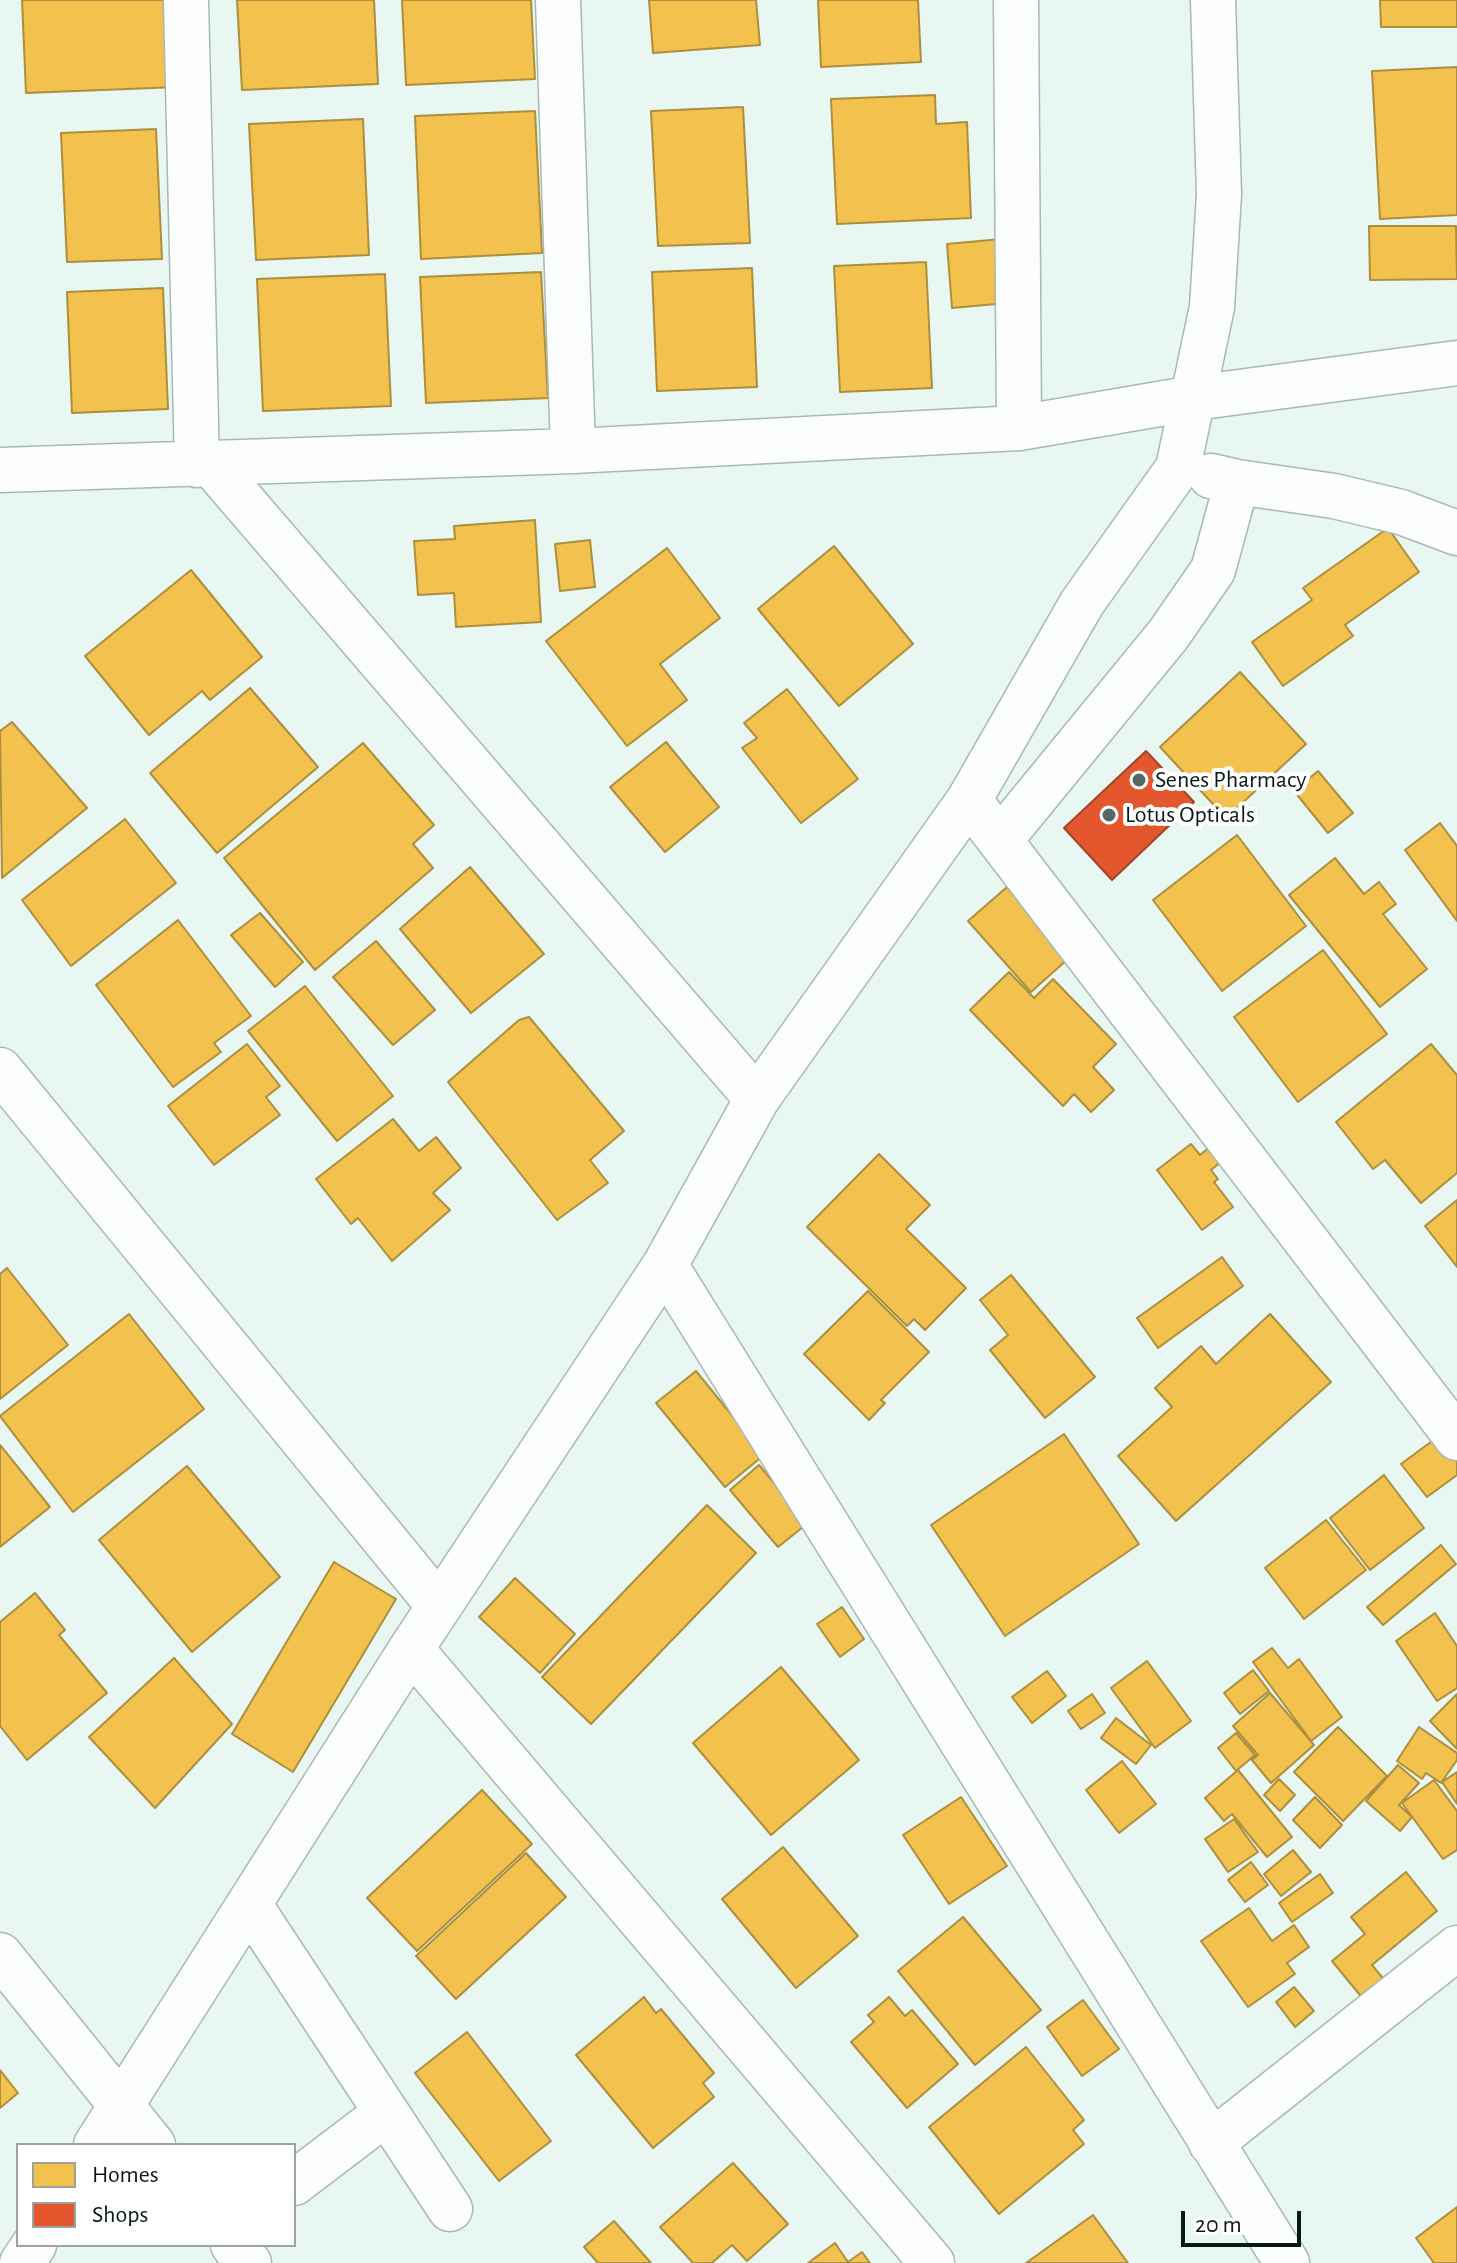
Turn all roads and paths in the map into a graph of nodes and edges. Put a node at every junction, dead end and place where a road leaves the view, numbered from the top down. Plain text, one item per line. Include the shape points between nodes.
1 (186, 0) edge
2 (558, 0) edge
3 (1016, 0) edge
4 (1213, 0) edge
5 (1457, 363) edge
6 (1194, 398) junction
7 (1019, 428) junction
8 (573, 451) junction
9 (204, 464) junction
10 (1178, 468) junction
11 (0, 470) edge
12 (1237, 482) junction
13 (1457, 533) edge
14 (969, 800) junction
15 (1000, 840) junction
16 (0, 1070) edge
17 (757, 1099) junction
18 (665, 1265) junction
19 (1457, 1438) edge
20 (439, 1606) junction
21 (411, 1649) junction
22 (249, 1904) junction
23 (1457, 1948) edge
24 (0, 1955) edge
25 (121, 2104) junction
26 (386, 2113) junction
27 (97, 2143) edge
28 (151, 2143) edge
29 (1211, 2143) junction
30 (296, 2181) edge
31 (450, 2209) dead end
32 (235, 2247) edge
33 (249, 2263) edge
34 (932, 2263) edge
35 (1287, 2263) edge

1 - 9 street
2 - 8 street
3 - 7 street
4 - 6 street via 1219,194 1212,307
5 - 6 street
6 - 7 street
6 - 10 street
7 - 8 street
8 - 9 street
9 - 11 street
9 - 17 street
10 - 12 street
10 - 14 street via 1082,603
12 - 13 street via 1334,496
12 - 15 street via 1213,570 1168,635
14 - 15 street
14 - 17 street
15 - 19 street
16 - 20 street
17 - 18 street
18 - 20 street
18 - 29 street
20 - 21 street
21 - 22 street
21 - 34 street
22 - 25 street
22 - 26 street
23 - 29 street
24 - 25 street
25 - 27 street
25 - 28 street
26 - 30 street
26 - 31 street
29 - 35 street
32 - 33 street

